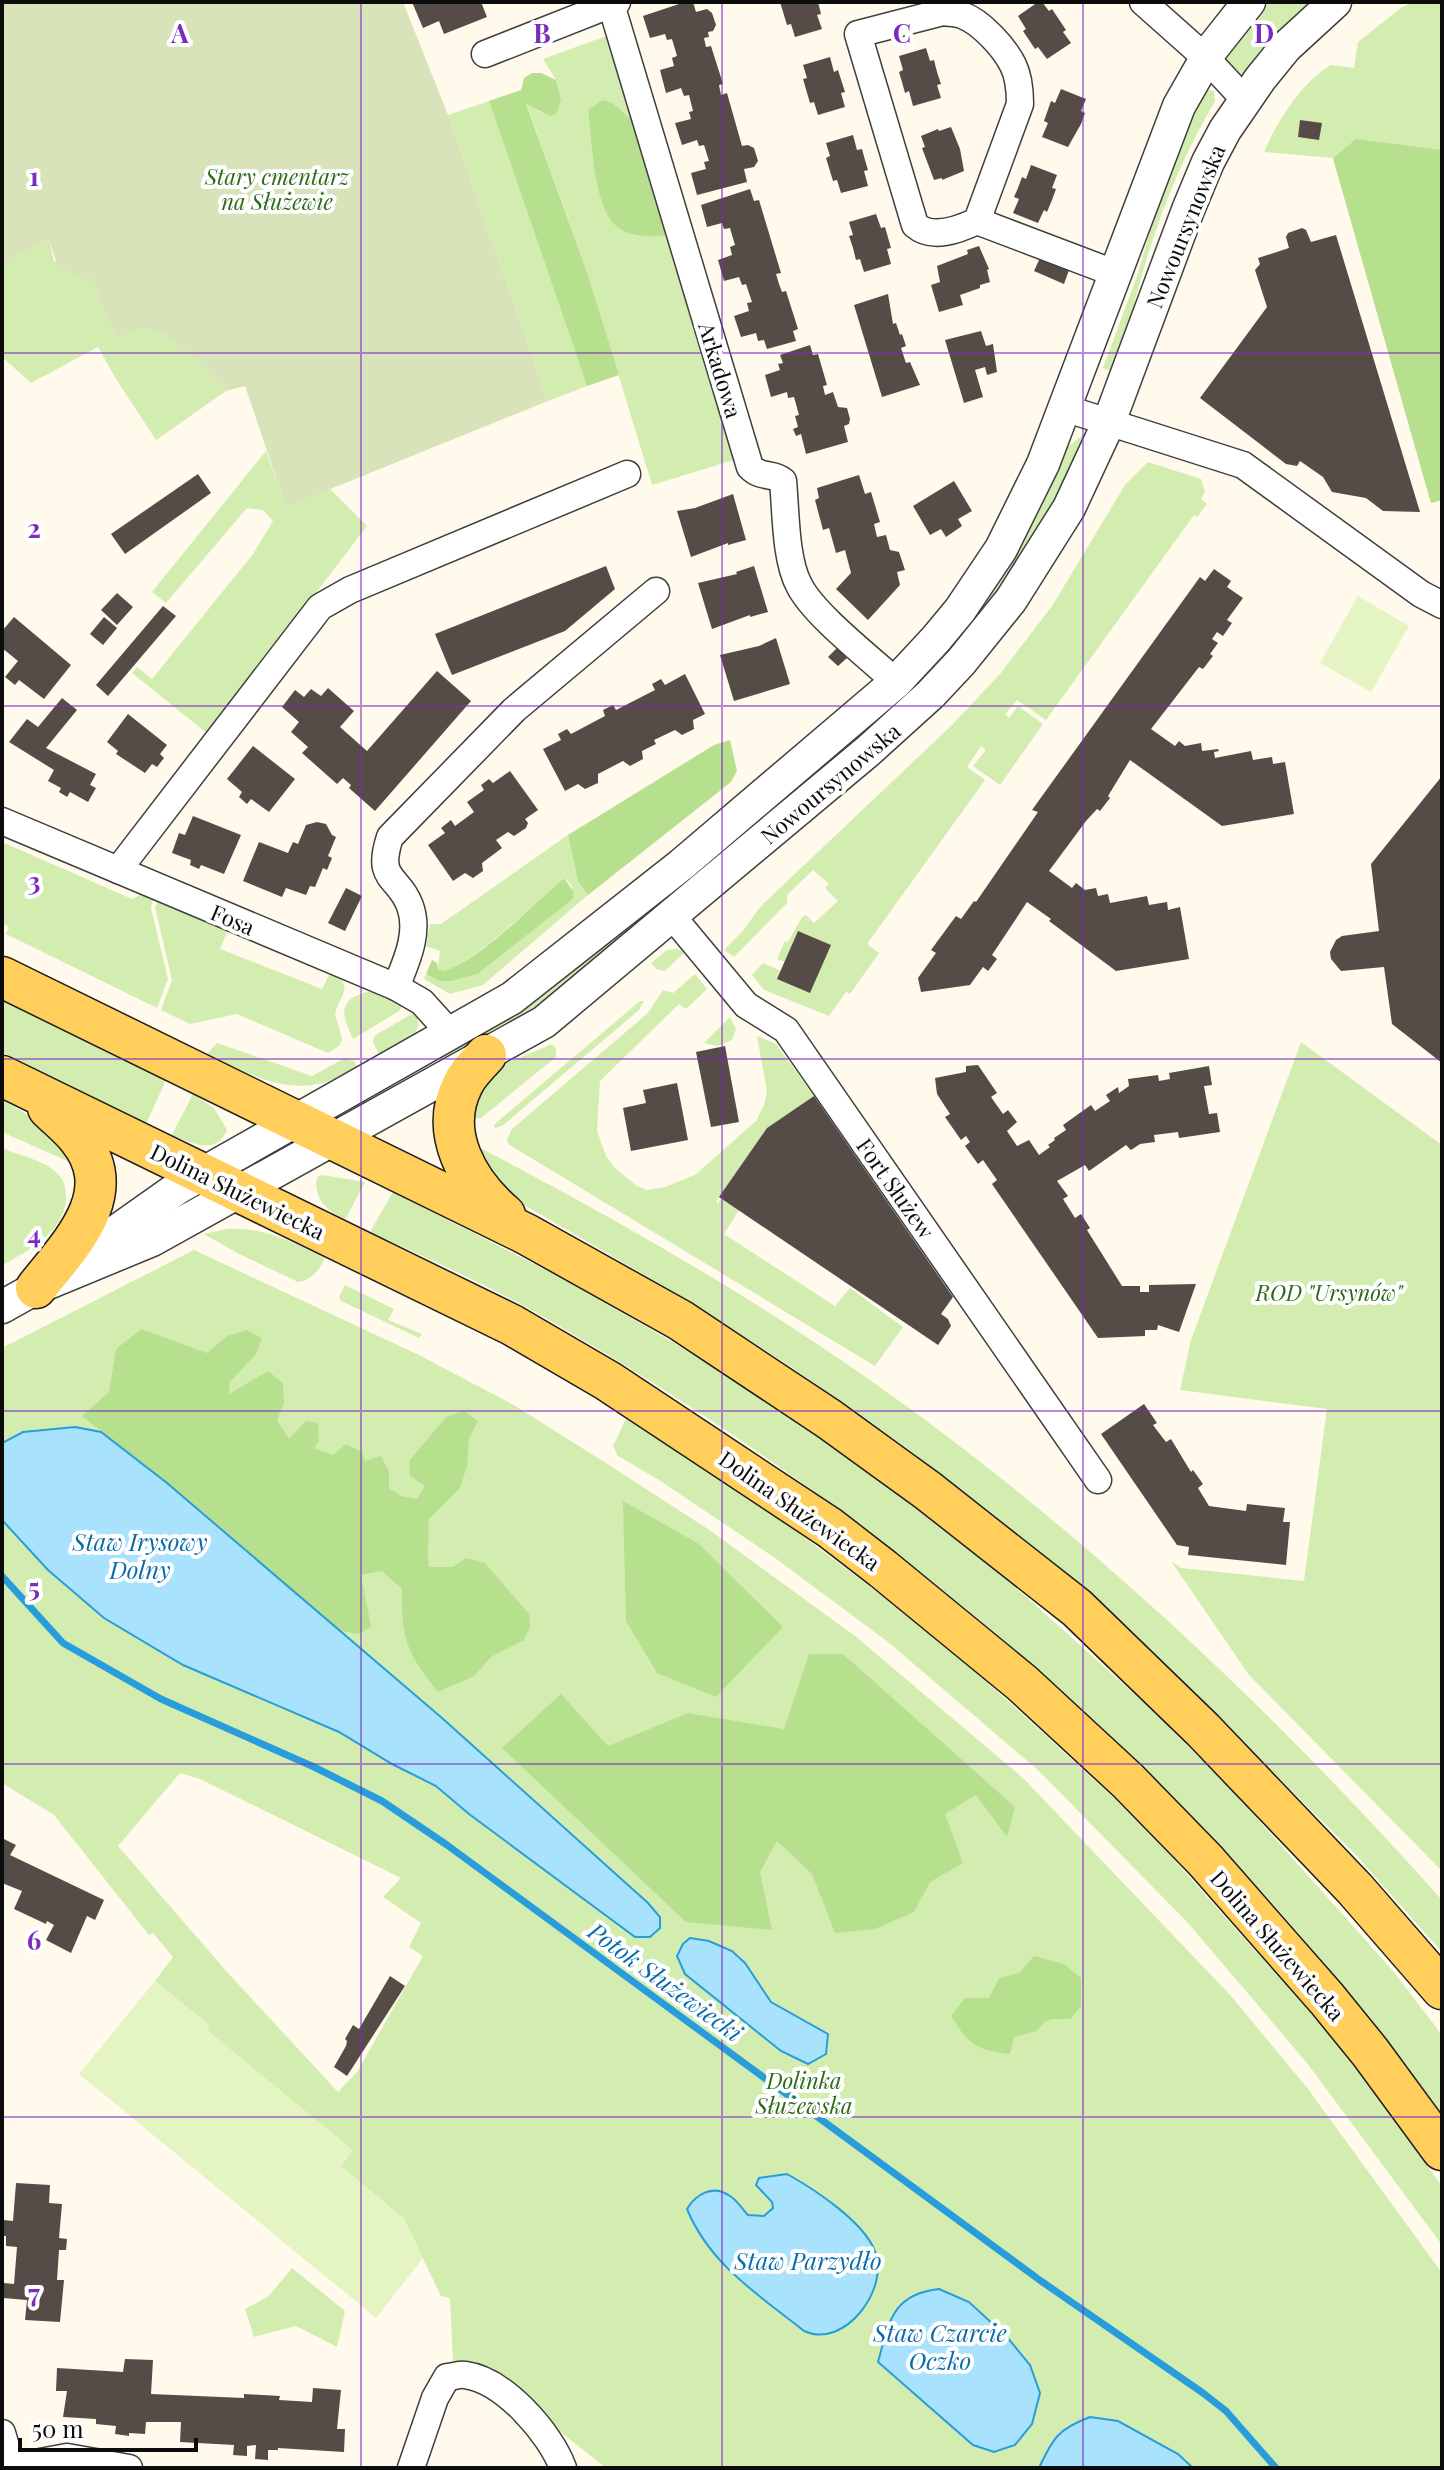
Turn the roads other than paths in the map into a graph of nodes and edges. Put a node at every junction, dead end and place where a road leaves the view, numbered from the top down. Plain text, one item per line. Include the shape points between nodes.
1 (1249, 2) edge
2 (1335, 2) edge
3 (614, 3) edge
4 (1153, 8) edge
5 (485, 54) dead end
6 (1206, 58) junction
7 (1245, 100) junction
8 (977, 221) junction
9 (1114, 273) junction
10 (1064, 408) junction
11 (1109, 422) junction
12 (627, 474) dead end
13 (656, 591) dead end
14 (1442, 605) edge
15 (896, 682) junction
16 (2, 821) edge
17 (118, 870) junction
18 (672, 916) junction
19 (2, 977) edge
20 (396, 987) junction
21 (451, 1034) junction
22 (486, 1055) junction
23 (15, 1083) edge
24 (295, 1120) junction
25 (335, 1140) junction
26 (202, 1174) junction
27 (240, 1191) junction
28 (526, 1234) junction
29 (36, 1288) junction
30 (2, 1307) edge
31 (1098, 1480) dead end
32 (1442, 1989) edge
33 (1442, 2150) edge
34 (2, 2433) edge
35 (129, 2468) edge
36 (411, 2468) edge
37 (563, 2468) edge

1 - 6 street, Nowoursynowska
2 - 7 street, Nowoursynowska via 1286,47
3 - 5 street
3 - 15 street, Arkadowa via 750,467 783,481 798,584 807,599
4 - 6 street
6 - 7 street
6 - 9 street, Nowoursynowska via 1163,143
7 - 11 street, Nowoursynowska via 1203,174
8 - 8 street via 1020,104 1013,65 997,43 962,15 943,12 858,34 915,225 930,233
8 - 9 street
9 - 10 street, Nowoursynowska
10 - 11 street
10 - 15 street, Nowoursynowska via 1031,492 1001,549 960,610
11 - 14 street via 1243,465
11 - 18 street, Nowoursynowska via 1047,546 961,662 900,723
12 - 17 street via 320,607
13 - 20 street via 514,710 390,837 385,866 410,904 413,923 410,952
15 - 21 street, Nowoursynowska via 669,875 512,998
16 - 17 street, Fosa
17 - 20 street, Fosa
18 - 22 street, Nowoursynowska via 560,1011
18 - 31 street, Fort Służew via 746,1005 786,1030
19 - 24 main road
20 - 21 street, Fosa via 422,1002
21 - 24 street, Nowoursynowska
22 - 25 street, Nowoursynowska
22 - 28 main road via 457,1097 454,1132 465,1167 484,1196
23 - 26 main road, Dolina Służewiecka
23 - 29 main road via 80,1139 93,1169 93,1201 83,1229
24 - 25 main road
24 - 26 street, Nowoursynowska
25 - 27 street, Nowoursynowska
25 - 28 main road
26 - 27 main road, Dolina Służewiecka
26 - 29 street, Nowoursynowska
27 - 29 street, Nowoursynowska via 152,1240
27 - 33 main road, Dolina Służewiecka via 512,1325 608,1381 762,1481 895,1578 1022,1683 1205,1860 1327,1999
28 - 32 main road via 680,1320 817,1411 1077,1608 1203,1730
29 - 30 street, Nowoursynowska
34 - 35 street via 7,2462 67,2457
36 - 37 street via 447,2377 465,2375 512,2397

